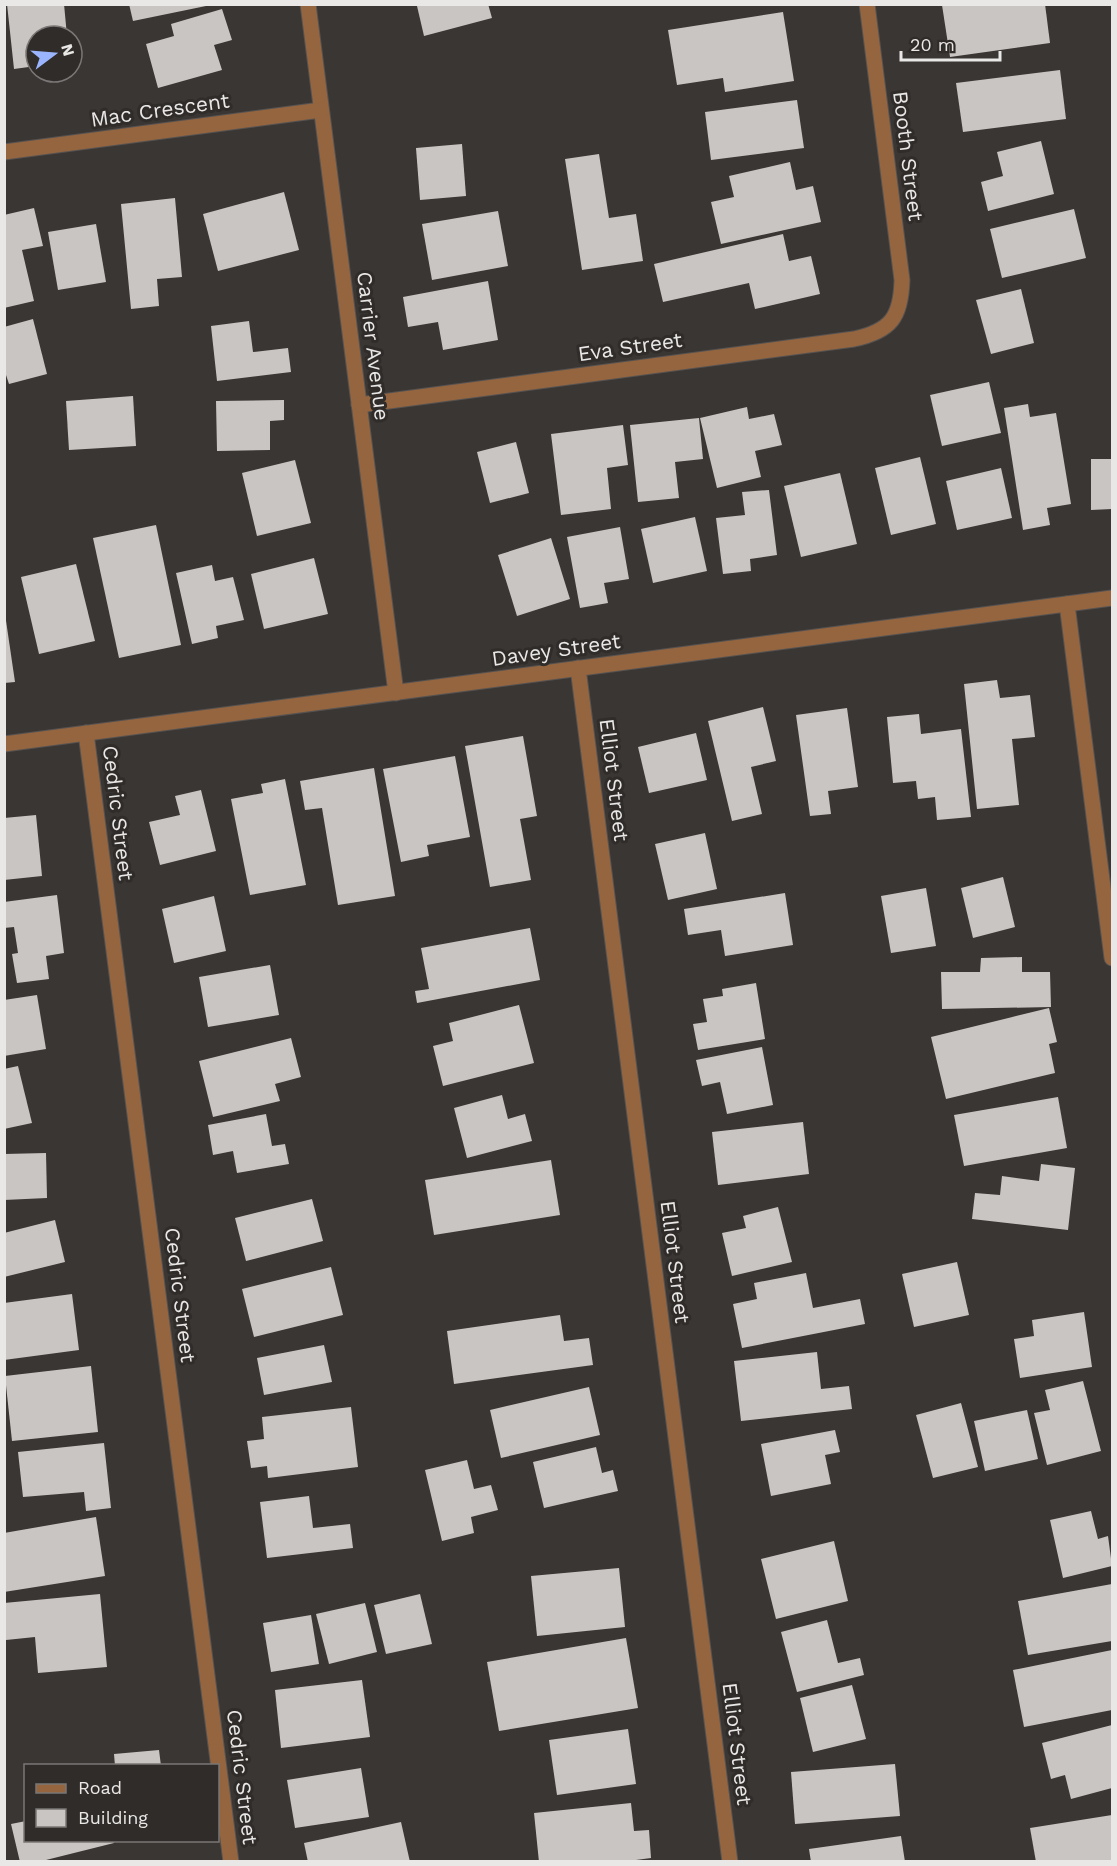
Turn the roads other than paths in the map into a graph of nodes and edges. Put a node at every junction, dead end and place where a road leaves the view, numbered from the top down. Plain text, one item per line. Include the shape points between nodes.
1 (308, 4) edge
2 (867, 4) edge
3 (321, 110) junction
4 (4, 152) edge
5 (898, 313) joint
6 (359, 405) junction
7 (1113, 598) edge
8 (1067, 604) junction
9 (578, 668) junction
10 (396, 693) junction
11 (86, 733) junction
12 (4, 744) edge
13 (1113, 958) edge
14 (218, 1764) edge
15 (219, 1769) edge
16 (231, 1862) edge
17 (730, 1862) edge

1 - 3 street, Carrier Avenue
2 - 5 street, Booth Street via 902,280
3 - 4 street, Mac Crescent
3 - 6 street, Carrier Avenue
5 - 6 street, Eva Street via 879,331 854,339
6 - 10 street, Carrier Avenue
7 - 8 street, Davey Street
8 - 9 street, Davey Street
8 - 13 street
9 - 10 street, Davey Street
9 - 17 street, Elliot Street
10 - 11 street, Davey Street
11 - 12 street, Davey Street
11 - 14 street, Cedric Street
15 - 16 street, Cedric Street

